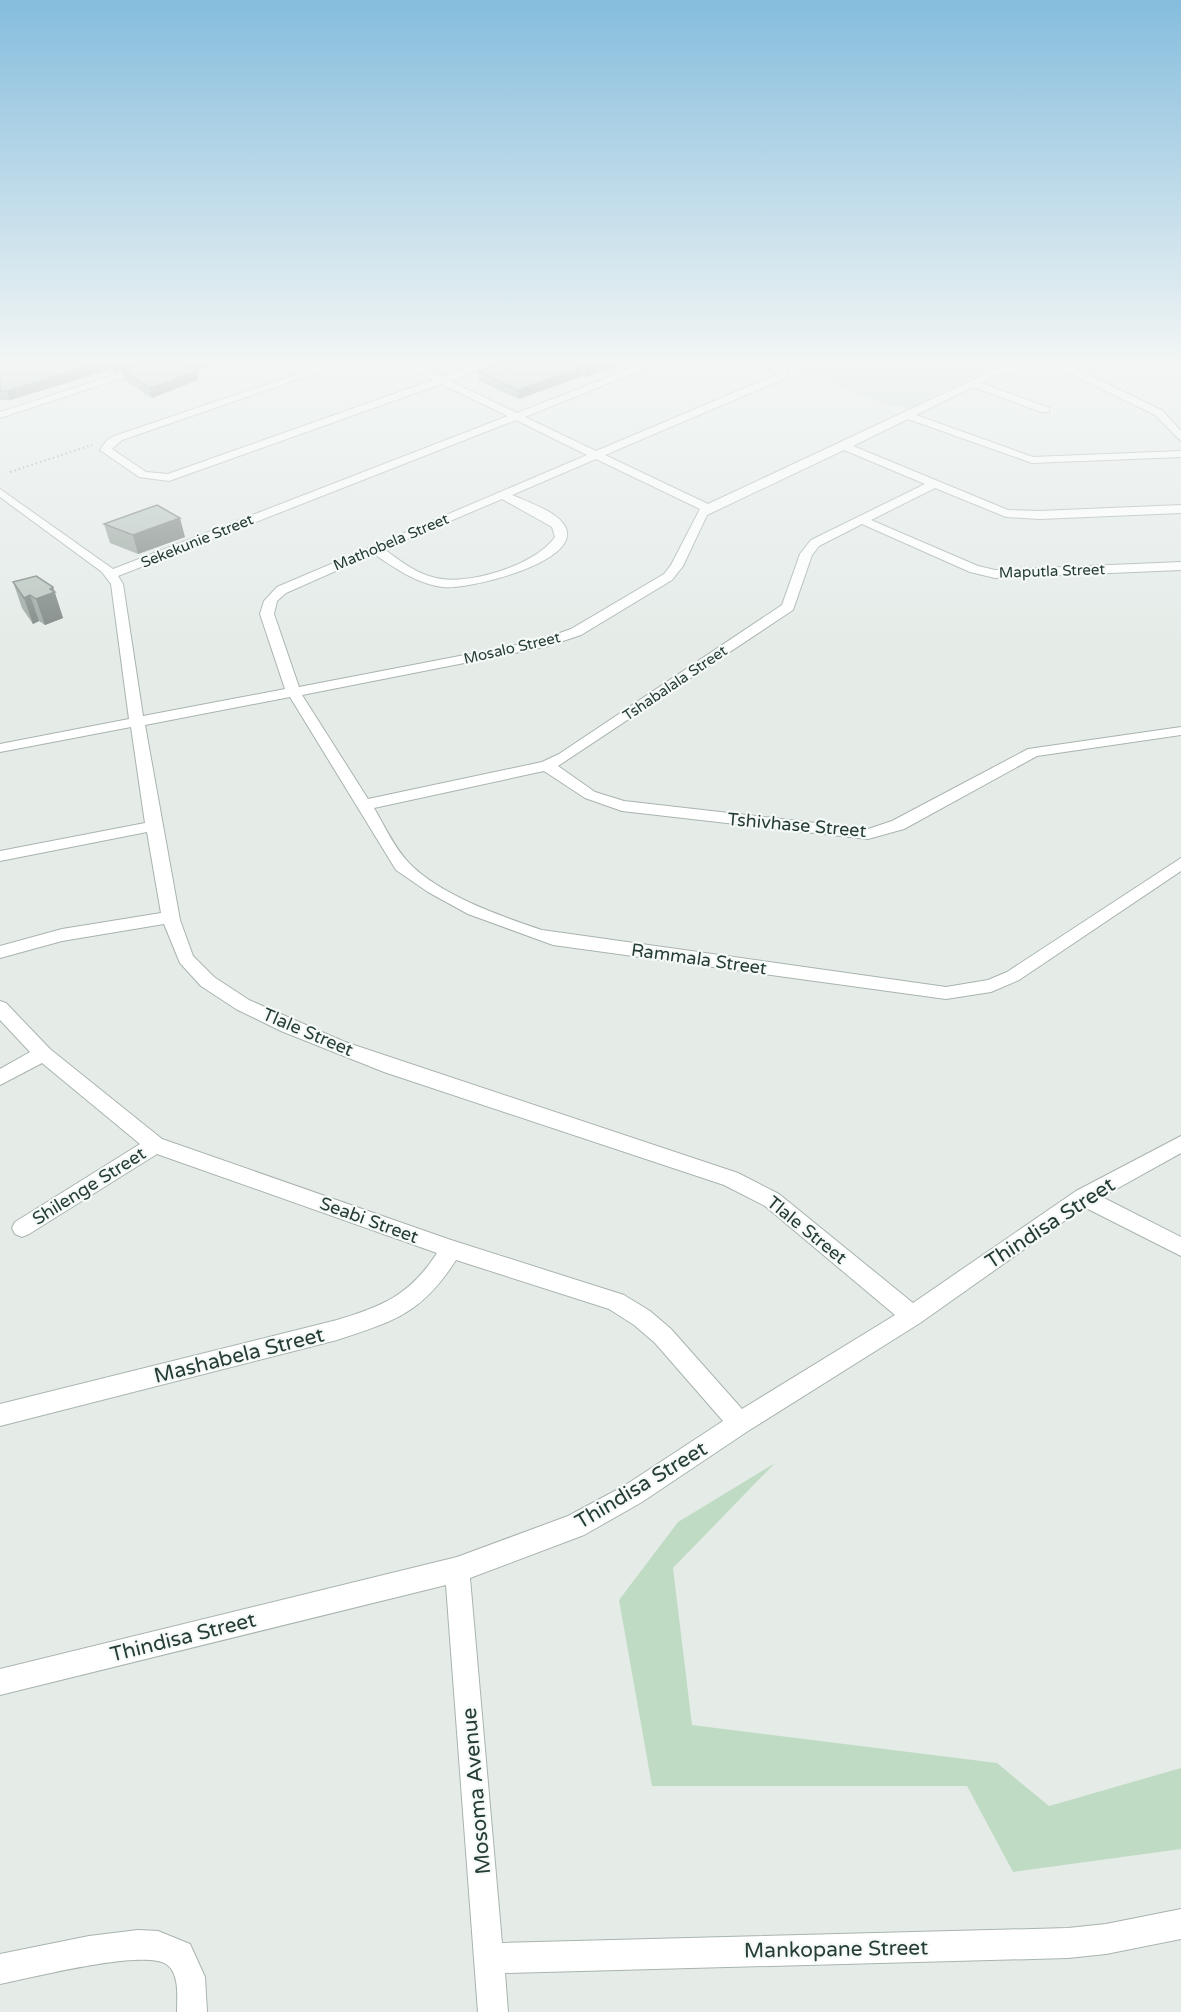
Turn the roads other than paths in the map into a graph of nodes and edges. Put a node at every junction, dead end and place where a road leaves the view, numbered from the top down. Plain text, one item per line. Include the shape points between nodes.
1 (124, 458) edge
2 (225, 458) edge
3 (407, 458) edge
4 (586, 458) edge
5 (603, 458) edge
6 (818, 458) edge
7 (872, 458) edge
8 (1026, 458) edge
9 (1121, 458) edge
10 (933, 484) junction
11 (0, 492) edge
12 (501, 494) junction
13 (708, 509) junction
14 (1181, 509) edge
15 (862, 520) junction
16 (375, 549) junction
17 (1181, 566) edge
18 (112, 574) junction
19 (293, 691) junction
20 (138, 724) junction
21 (1181, 731) edge
22 (0, 748) edge
23 (547, 766) junction
24 (365, 805) junction
25 (154, 826) junction
26 (0, 856) edge
27 (1181, 863) edge
28 (171, 916) junction
29 (0, 952) edge
30 (0, 1008) edge
31 (43, 1054) junction
32 (0, 1078) edge
33 (1181, 1144) edge
34 (155, 1145) junction
35 (1083, 1197) junction
36 (22, 1228) dead end
37 (1181, 1247) edge
38 (451, 1249) junction
39 (912, 1316) junction
40 (0, 1415) edge
41 (740, 1423) junction
42 (457, 1570) junction
43 (0, 1682) edge
44 (1181, 1924) edge
45 (489, 1958) junction
46 (0, 1969) edge
47 (192, 2012) edge
48 (493, 2012) edge

1 - 2 street via 143,475 169,478
3 - 18 street, Sekekunie Street
4 - 12 street, Mathobela Street
5 - 13 street
6 - 13 street
7 - 10 street
8 - 9 street via 1058,462
10 - 14 street via 993,509 1022,515
10 - 15 street, Tshabalala Street
11 - 18 street
12 - 16 street, Mathobela Street
12 - 16 street via 553,520 561,529 557,545 511,571 458,583 436,582 416,575
13 - 19 street, Mosalo Street via 702,513 674,572 576,632 504,652
15 - 17 street, Maputla Street via 974,569 995,574
15 - 23 street, Tshabalala Street via 810,547 792,600 780,614
16 - 19 street, Mathobela Street via 285,587 268,604 267,614
18 - 20 street, Tlale Street via 117,584
19 - 20 street, Mosalo Street
19 - 24 street, Rammala Street
20 - 22 street, Mosalo Street
20 - 25 street, Tlale Street
21 - 23 street, Tshivhase Street via 1033,752 898,825 868,834 622,806 590,795
23 - 24 street, Tshabalala Street
24 - 27 street, Rammala Street via 394,854 412,875 521,930 553,939 946,993 991,986 1013,976
25 - 26 street
25 - 28 street, Tlale Street
28 - 29 street via 62,935
28 - 39 street, Tlale Street via 187,959 224,995 377,1062 756,1190
30 - 31 street, Seabi Street
31 - 32 street
31 - 34 street, Seabi Street
33 - 35 street, Thindisa Street
34 - 36 street, Shilenge Street
34 - 38 street, Seabi Street
35 - 37 street
35 - 39 street, Thindisa Street
38 - 40 street, Mashabela Street via 432,1281 407,1304 376,1317
38 - 41 street, Seabi Street via 616,1302 663,1336
39 - 41 street, Thindisa Street
41 - 42 street, Thindisa Street via 633,1494 575,1526
42 - 43 street, Thindisa Street
42 - 45 street, Mosoma Avenue
44 - 45 street, Mankopane Street via 1068,1943
45 - 48 street, Mosoma Avenue
46 - 47 street via 153,1944 174,1950 189,1968

